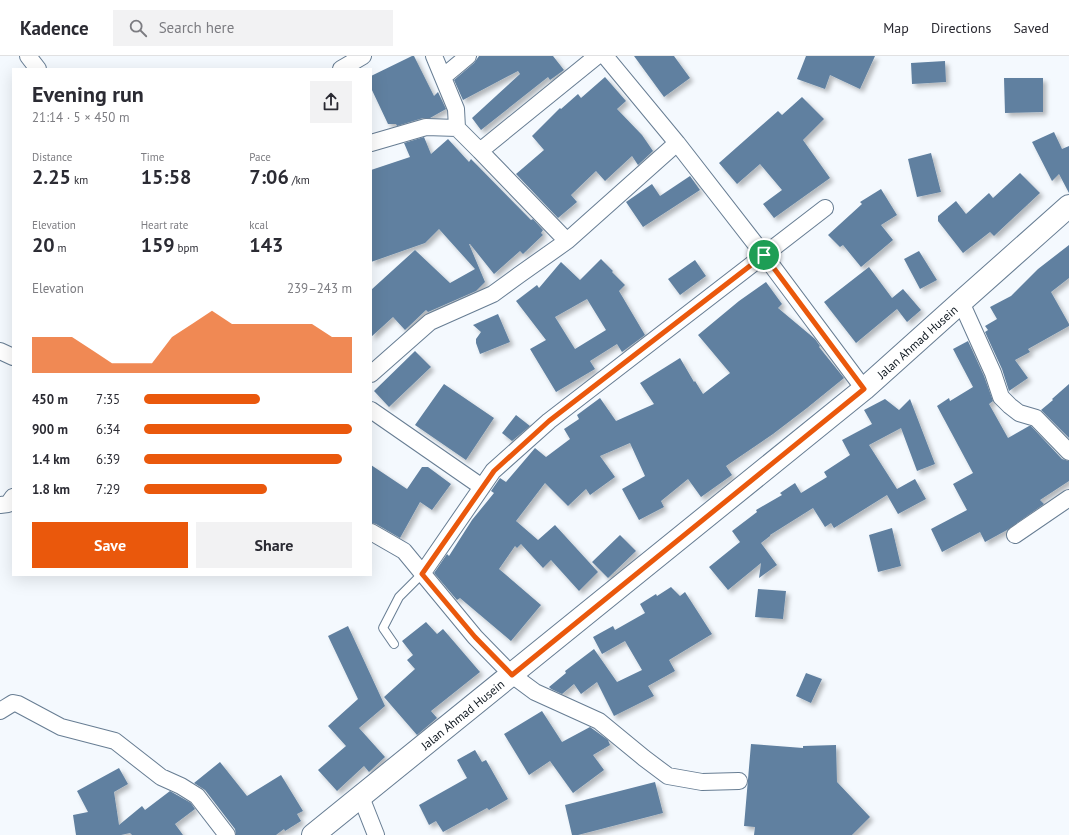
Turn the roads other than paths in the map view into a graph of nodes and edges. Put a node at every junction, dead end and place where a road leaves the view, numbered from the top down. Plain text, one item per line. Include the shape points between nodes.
1 (28, 56) edge
2 (363, 56) edge
3 (434, 56) edge
4 (468, 56) edge
5 (597, 56) edge
6 (605, 56) edge
7 (37, 68) edge
8 (343, 68) edge
9 (443, 77) junction
10 (457, 128) junction
11 (372, 143) edge
12 (677, 143) junction
13 (480, 151) junction
14 (1069, 206) edge
15 (825, 208) dead end
16 (567, 241) junction
17 (764, 255) junction
18 (961, 302) junction
19 (0, 351) edge
20 (12, 357) edge
21 (372, 373) edge
22 (864, 389) junction
23 (372, 411) edge
24 (1069, 452) edge
25 (482, 487) junction
26 (12, 498) edge
27 (1069, 498) edge
28 (0, 504) edge
29 (372, 533) edge
30 (1015, 535) dead end
31 (422, 574) junction
32 (394, 644) dead end
33 (512, 675) junction
34 (0, 711) edge
35 (739, 781) dead end
36 (361, 797) junction
37 (227, 835) edge
38 (313, 835) edge
39 (376, 835) edge

1 - 7 street
2 - 8 street
3 - 9 street
4 - 9 street
5 - 13 street
6 - 12 street
9 - 10 street via 456,109
10 - 11 street via 426,127
10 - 13 street
12 - 16 street
12 - 17 street
13 - 16 street
14 - 18 main road, Jalan Ahmad Husein
15 - 17 street
16 - 21 street via 493,294 430,322
17 - 22 street
17 - 25 street via 549,421 494,471
18 - 22 main road, Jalan Ahmad Husein
18 - 24 street via 1001,397 1020,413 1036,418
19 - 20 street
22 - 33 main road, Jalan Ahmad Husein
23 - 25 street
25 - 31 street
26 - 28 street via 8,504
27 - 30 street
29 - 31 street via 404,551
31 - 32 lane via 399,597 383,628
31 - 33 street via 475,637
33 - 35 street via 535,692 599,721 668,776 702,782
33 - 36 main road, Jalan Ahmad Husein
34 - 37 street via 13,703 18,704 61,727 115,742 161,777 197,796
36 - 38 main road, Jalan Ahmad Husein
36 - 39 street

